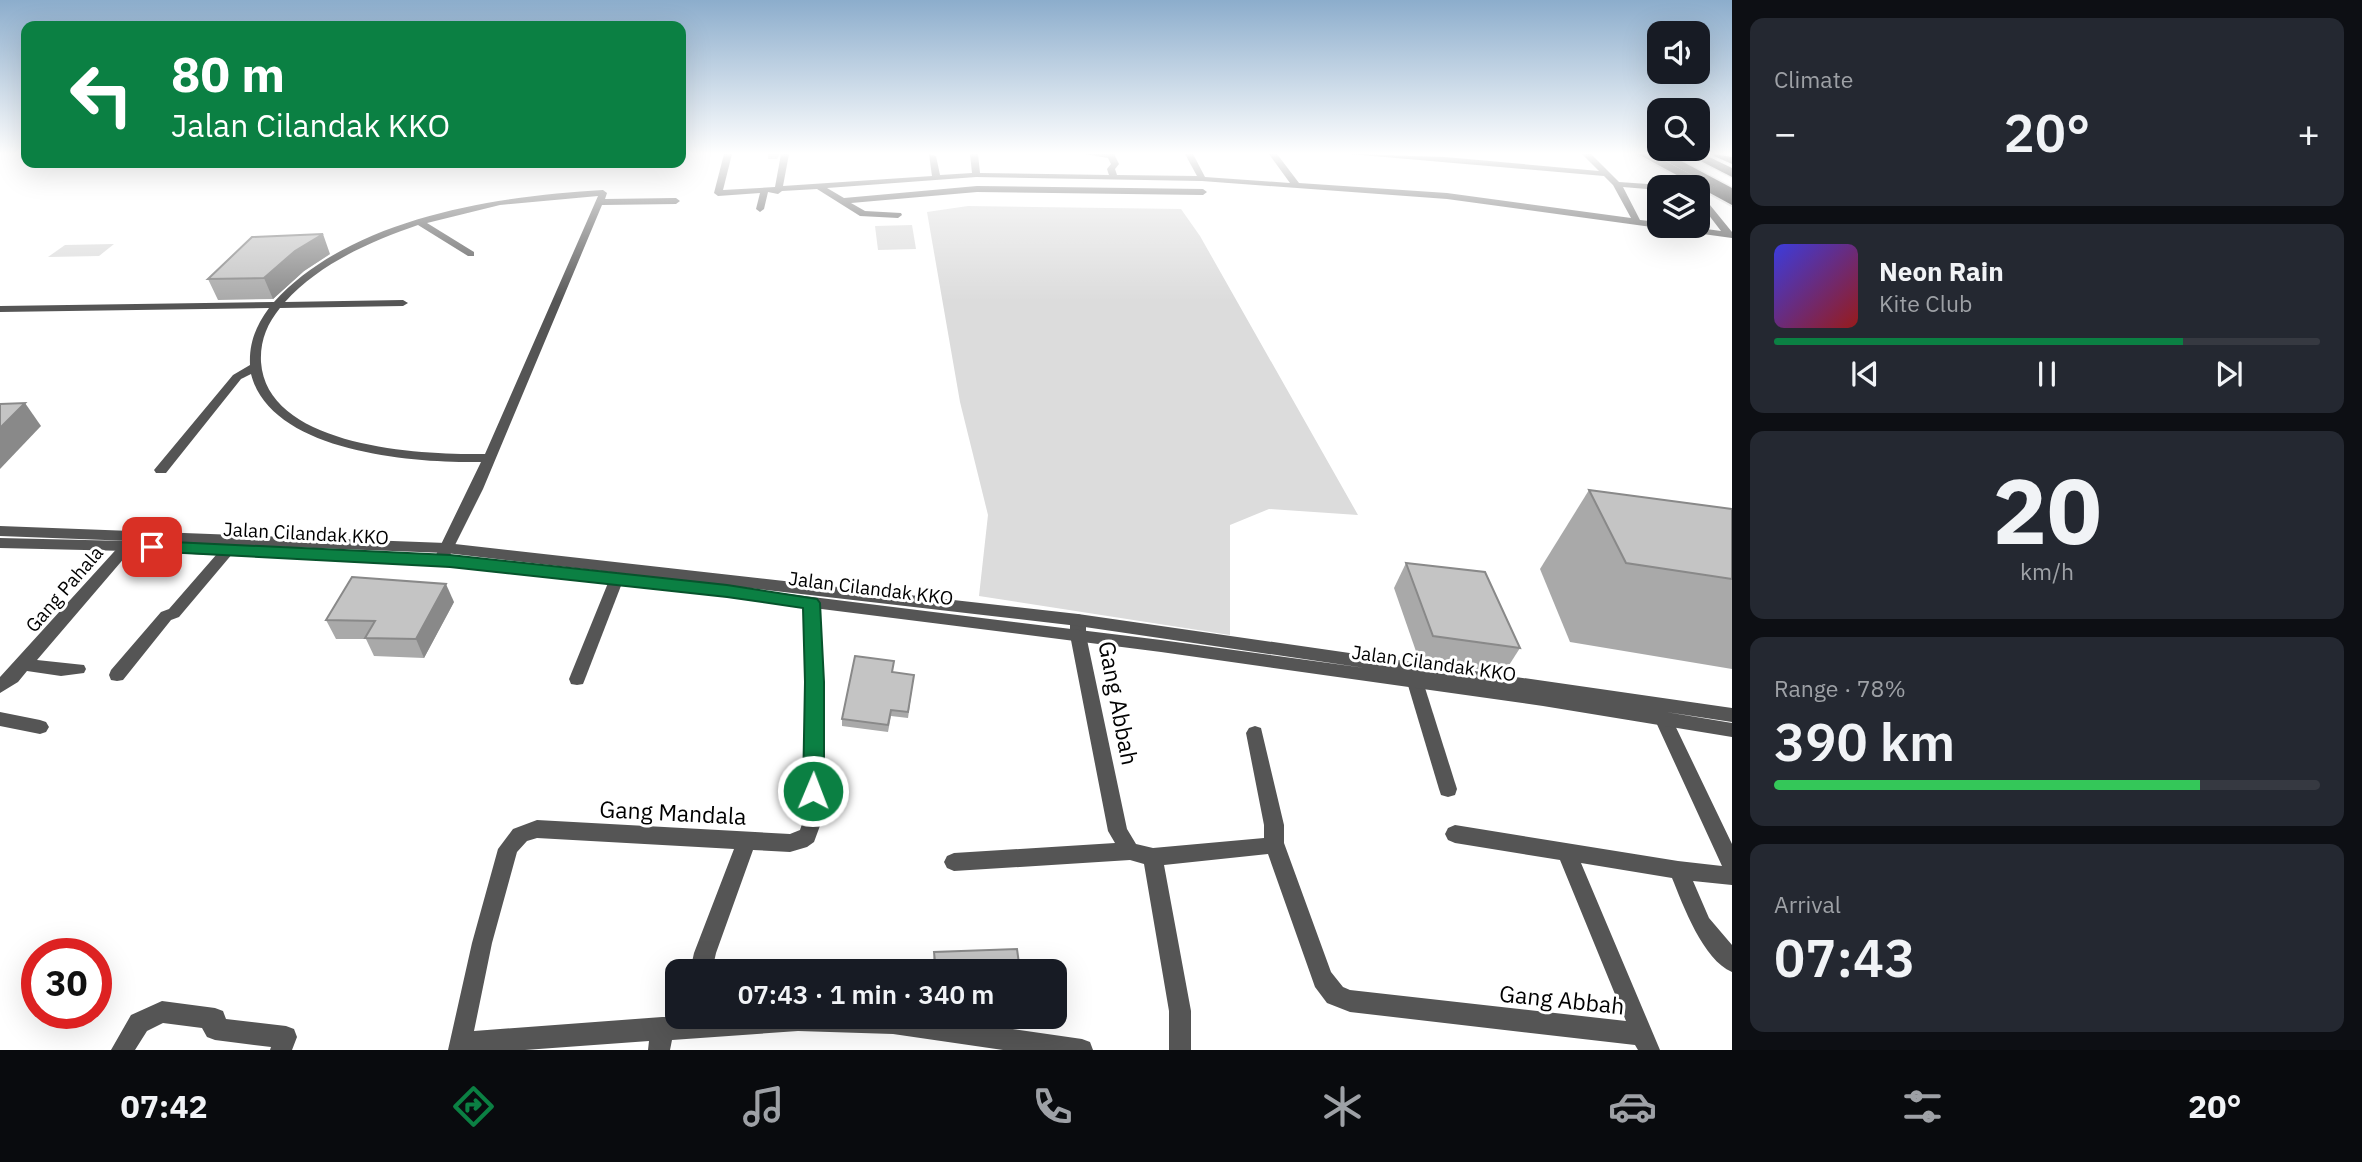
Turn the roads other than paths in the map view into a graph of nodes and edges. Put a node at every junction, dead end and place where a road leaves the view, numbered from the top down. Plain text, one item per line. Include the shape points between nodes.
1 (503, 203) edge
2 (599, 203) edge
3 (761, 203) edge
4 (846, 203) edge
5 (1501, 203) edge
6 (1627, 203) edge
7 (760, 209) dead end
8 (1710, 210) edge
9 (898, 215) dead end
10 (419, 222) junction
11 (1637, 222) junction
12 (1647, 223) edge
13 (1710, 232) edge
14 (1731, 235) edge
15 (471, 254) dead end
16 (403, 303) dead end
17 (275, 307) junction
18 (0, 309) edge
19 (254, 367) junction
20 (489, 458) junction
21 (161, 470) dead end
22 (0, 531) edge
23 (0, 543) edge
24 (127, 546) junction
25 (228, 550) junction
26 (443, 555) junction
27 (617, 578) junction
28 (811, 603) junction
29 (893, 606) junction
30 (1078, 627) junction
31 (23, 664) junction
32 (78, 669) dead end
33 (117, 675) dead end
34 (1413, 675) junction
35 (577, 679) dead end
36 (0, 687) edge
37 (1732, 715) edge
38 (0, 719) edge
39 (1664, 720) junction
40 (40, 727) dead end
41 (1732, 730) edge
42 (1255, 733) dead end
43 (1448, 789) dead end
44 (1455, 834) dead end
45 (746, 841) junction
46 (1274, 843) junction
47 (1130, 851) junction
48 (1567, 853) junction
49 (1153, 857) junction
50 (954, 862) dead end
51 (1732, 865) edge
52 (1678, 870) junction
53 (1732, 876) edge
54 (704, 959) edge
55 (1732, 961) edge
56 (678, 1029) edge
57 (935, 1029) edge
58 (660, 1039) edge
59 (1646, 1042) edge
60 (460, 1047) edge
61 (122, 1050) edge
62 (281, 1050) edge
63 (1082, 1050) edge
64 (1180, 1050) edge

1 - 10 street
2 - 20 street
3 - 7 street
4 - 9 street via 867,215
5 - 11 street
6 - 11 street
8 - 14 street
10 - 15 street
10 - 17 street via 336,258
11 - 12 street
13 - 14 street
16 - 17 street
17 - 18 street
17 - 19 street via 256,341
19 - 20 street via 267,398 316,433 364,449 423,457
19 - 21 street via 237,377
20 - 26 street
22 - 26 street, Jalan Cilandak KKO
23 - 24 street, Jalan Cilandak KKO
24 - 25 street, Jalan Cilandak KKO
24 - 31 street, Gang Pahala
25 - 26 street, Jalan Cilandak KKO
25 - 33 street
26 - 27 street, Jalan Cilandak KKO
26 - 29 street, Jalan Cilandak KKO
27 - 28 street, Jalan Cilandak KKO
27 - 35 street
28 - 29 street, Jalan Cilandak KKO
28 - 45 street, Gang Mandala via 815,682 810,833 800,842
29 - 30 street, Jalan Cilandak KKO
30 - 34 street, Jalan Cilandak KKO
30 - 47 street, Gang Abbah via 1118,831
31 - 32 street
31 - 36 street, Gang Pahala
34 - 37 street, Jalan Cilandak KKO
34 - 39 street, Jalan Cilandak KKO
34 - 43 street
38 - 40 street
39 - 41 street, Jalan Cilandak KKO
39 - 51 street
42 - 46 street, Gang Abbah
44 - 48 street
45 - 54 street
45 - 60 street, Gang Mandala via 537,829 515,838 482,943
46 - 49 street
46 - 59 street, Gang Abbah via 1323,979 1335,995 1350,1001
47 - 49 street
47 - 50 street
48 - 52 street
48 - 59 street, Gang Abbah
49 - 64 street via 1180,1012
52 - 53 street
52 - 55 street via 1702,925
56 - 58 street
57 - 63 street
58 - 60 street
61 - 62 street via 139,1023 162,1012 214,1022 215,1029 286,1037

